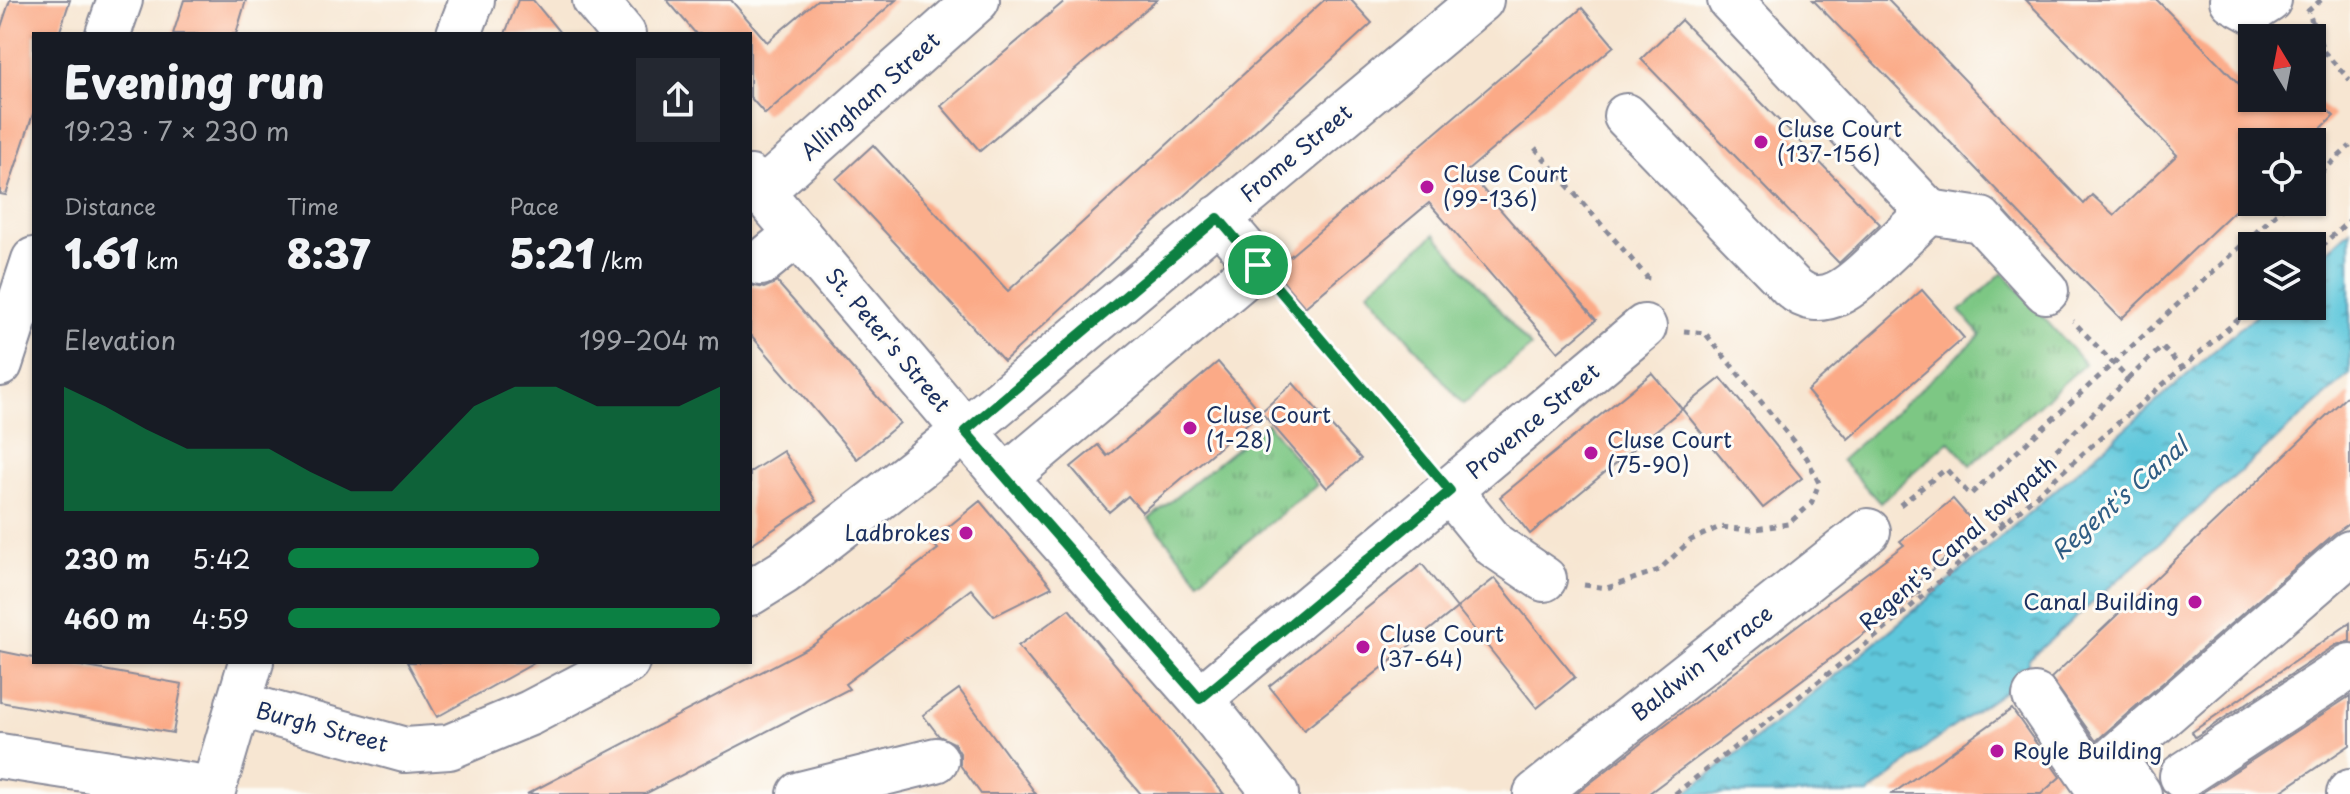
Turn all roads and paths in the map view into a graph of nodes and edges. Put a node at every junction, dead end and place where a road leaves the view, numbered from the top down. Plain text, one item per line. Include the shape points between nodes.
1 (120, 0) edge
2 (472, 0) edge
3 (595, 0) edge
4 (977, 0) edge
5 (1481, 0) edge
6 (1730, 0) edge
7 (2232, 0) edge
8 (2269, 0) edge
9 (2321, 0) edge
10 (109, 32) edge
11 (460, 32) edge
12 (621, 32) edge
13 (2350, 80) edge
14 (1626, 116) dead end
15 (2350, 146) edge
16 (2326, 168) edge
17 (756, 184) edge
18 (1929, 212) junction
19 (2274, 216) edge
20 (1218, 218) junction
21 (2350, 220) edge
22 (798, 233) junction
23 (2326, 241) edge
24 (761, 263) dead end
25 (1258, 265) junction
26 (32, 266) edge
27 (2046, 291) joint
28 (2238, 320) edge
29 (1644, 327) dead end
30 (0, 364) edge
31 (2112, 364) junction
32 (2183, 369) junction
33 (2128, 379) junction
34 (1771, 413) dead end
35 (965, 431) junction
36 (1005, 478) junction
37 (1450, 491) junction
38 (1882, 520) joint
39 (2005, 525) junction
40 (2350, 553) edge
41 (1544, 579) joint
42 (752, 592) edge
43 (250, 664) edge
44 (623, 664) edge
45 (2350, 666) edge
46 (2035, 696) dead end
47 (1200, 699) junction
48 (238, 704) junction
49 (0, 756) edge
50 (936, 760) dead end
51 (2182, 776) dead end
52 (212, 792) edge
53 (800, 794) edge
54 (1276, 794) edge
55 (1536, 794) edge
56 (1675, 794) edge
57 (2102, 794) edge
58 (2139, 794) edge

1 - 10 street
2 - 11 street
3 - 12 street
4 - 17 street, Allingham Street
5 - 20 street, Frome Street
6 - 18 street
7 - 8 street via 2252,11
9 - 13 path via 2308,11 2324,52
14 - 18 street via 1797,292 1814,299 1850,287
15 - 16 path
17 - 22 street, St. Peter's Street
18 - 27 street via 1981,220
19 - 31 path
20 - 25 street
20 - 35 street, Frome Street
21 - 23 path
22 - 24 street
22 - 35 street, St. Peter's Street
25 - 36 street
25 - 37 path
26 - 30 street
27 - 31 path
28 - 32 path, Regent's Canal towpath
29 - 37 street, Provence Street
31 - 33 path
31 - 38 path via 1970,495 1946,469
32 - 33 path via 2162,347
32 - 39 path, Regent's Canal towpath
33 - 39 path via 1992,513
34 - 41 path via 1807,458 1819,483 1811,504 1788,524 1750,530 1720,527 1691,540 1659,570 1607,588
35 - 36 street, St. Peter's Street
35 - 42 street
36 - 47 street, St. Peter's Street
37 - 41 street via 1494,545
37 - 47 street, Provence Street
38 - 55 street, Baldwin Terrace
39 - 56 path, Regent's Canal towpath via 1889,626
40 - 58 street via 2114,758
43 - 48 street
44 - 48 street, Burgh Street via 530,713 449,747 405,750
45 - 51 street
46 - 57 street
47 - 54 street, St. Peter's Street
48 - 52 street
49 - 52 street
50 - 53 street

